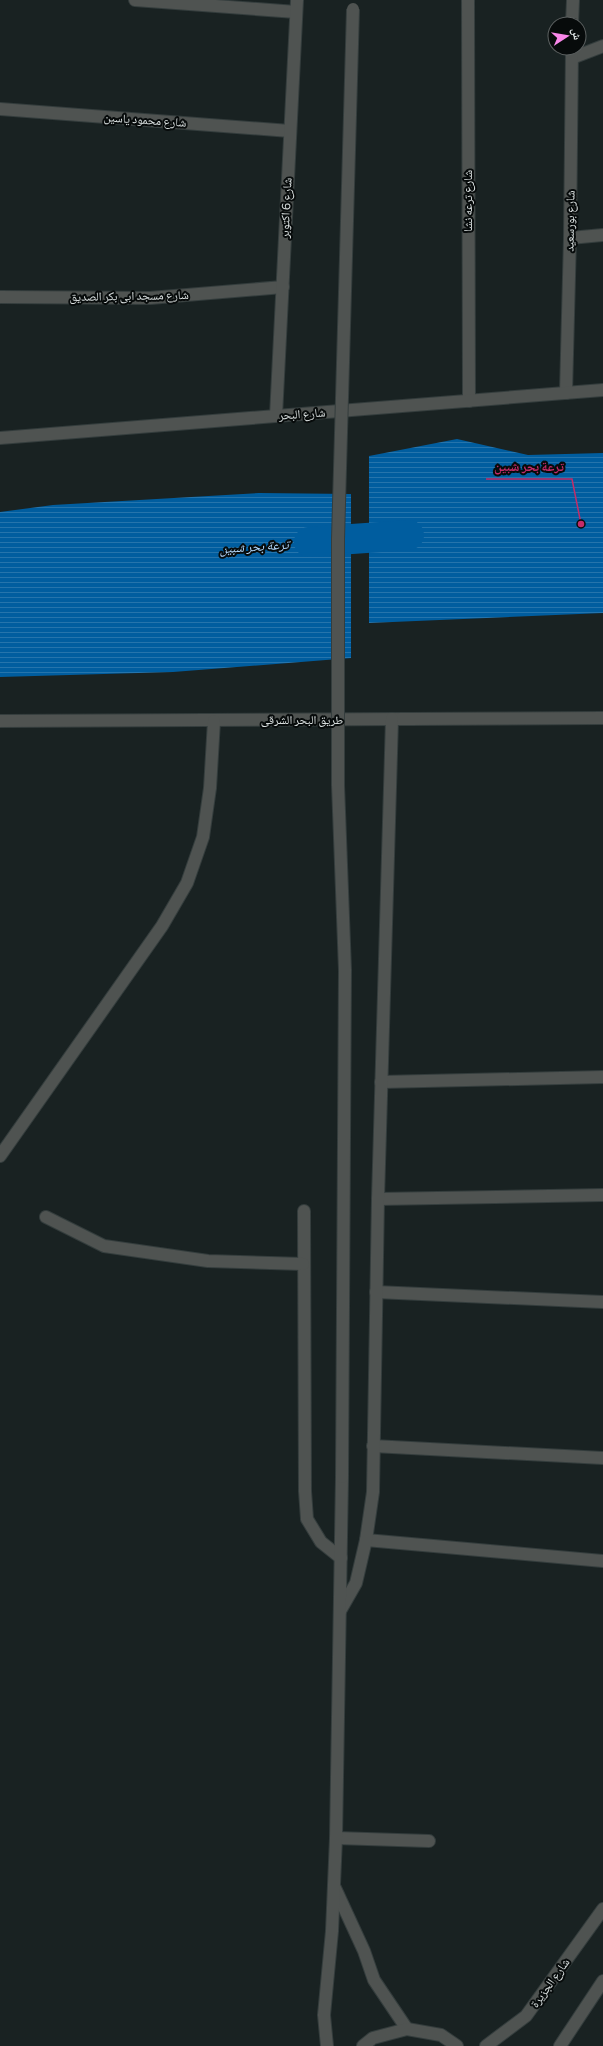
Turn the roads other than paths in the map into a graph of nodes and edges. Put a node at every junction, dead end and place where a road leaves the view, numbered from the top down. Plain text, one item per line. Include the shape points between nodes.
1 (135, 0) edge
2 (468, 0) edge
3 (573, 0) edge
4 (353, 5) edge
5 (296, 6) edge
6 (572, 16) edge
7 (603, 46) edge
8 (587, 50) edge
9 (572, 56) edge
10 (0, 109) edge
11 (290, 131) junction
12 (603, 235) edge
13 (570, 238) junction
14 (282, 287) junction
15 (0, 298) edge
16 (603, 390) edge
17 (566, 393) junction
18 (469, 401) junction
19 (276, 416) junction
20 (0, 438) edge
21 (603, 718) edge
22 (392, 719) junction
23 (0, 721) edge
24 (214, 721) junction
25 (603, 1076) edge
26 (381, 1082) junction
27 (0, 1156) edge
28 (603, 1195) edge
29 (378, 1199) junction
30 (304, 1211) dead end
31 (46, 1217) dead end
32 (303, 1264) junction
33 (376, 1292) junction
34 (603, 1302) edge
35 (373, 1446) junction
36 (603, 1458) edge
37 (366, 1540) junction
38 (341, 1558) junction
39 (603, 1561) edge
40 (340, 1611) junction
41 (336, 1838) junction
42 (429, 1841) dead end
43 (334, 1885) junction
44 (603, 1909) edge
45 (603, 1981) edge
46 (407, 2029) junction
47 (327, 2046) edge
48 (363, 2046) edge
49 (457, 2046) edge
50 (486, 2046) edge
51 (560, 2046) edge

1 - 5 street
2 - 18 street, شارع ترعه نشا
3 - 6 street
4 - 38 street, bridge via 338,539 338,785 345,970
5 - 11 street, شارع 6 اكتوبر
7 - 8 street
9 - 13 street, شارع بورسعيد
10 - 11 street, شارع محمود ياسين
11 - 14 street, شارع 6 اكتوبر
12 - 13 street
13 - 17 street, شارع بورسعيد
14 - 15 street, شارع مسجد ابى بكر الصديق via 150,298
14 - 19 street, شارع 6 اكتوبر
16 - 17 street, شارع البحر
17 - 18 street, شارع البحر
18 - 19 street, شارع البحر
19 - 20 street, شارع البحر
21 - 22 street, طريق البحر الشرقى
22 - 24 street, طريق البحر الشرقى
22 - 26 street
23 - 24 street, طريق البحر الشرقى
24 - 27 street via 210,788 203,837 187,883 162,926
25 - 26 street
26 - 29 street
28 - 29 street
29 - 33 street
30 - 32 street
31 - 32 street via 104,1246 208,1261
32 - 38 street via 306,1519 321,1542
33 - 34 street
33 - 35 street
35 - 36 street
35 - 37 street via 373,1492
37 - 39 street
37 - 40 street via 356,1583
38 - 40 street
40 - 41 street
41 - 42 street
41 - 43 street
43 - 46 street via 364,1951 374,1980
43 - 47 street via 324,2015
44 - 50 street, شارع الجزيرة via 526,2016
45 - 51 street
46 - 48 street via 373,2038
46 - 49 street via 441,2035

